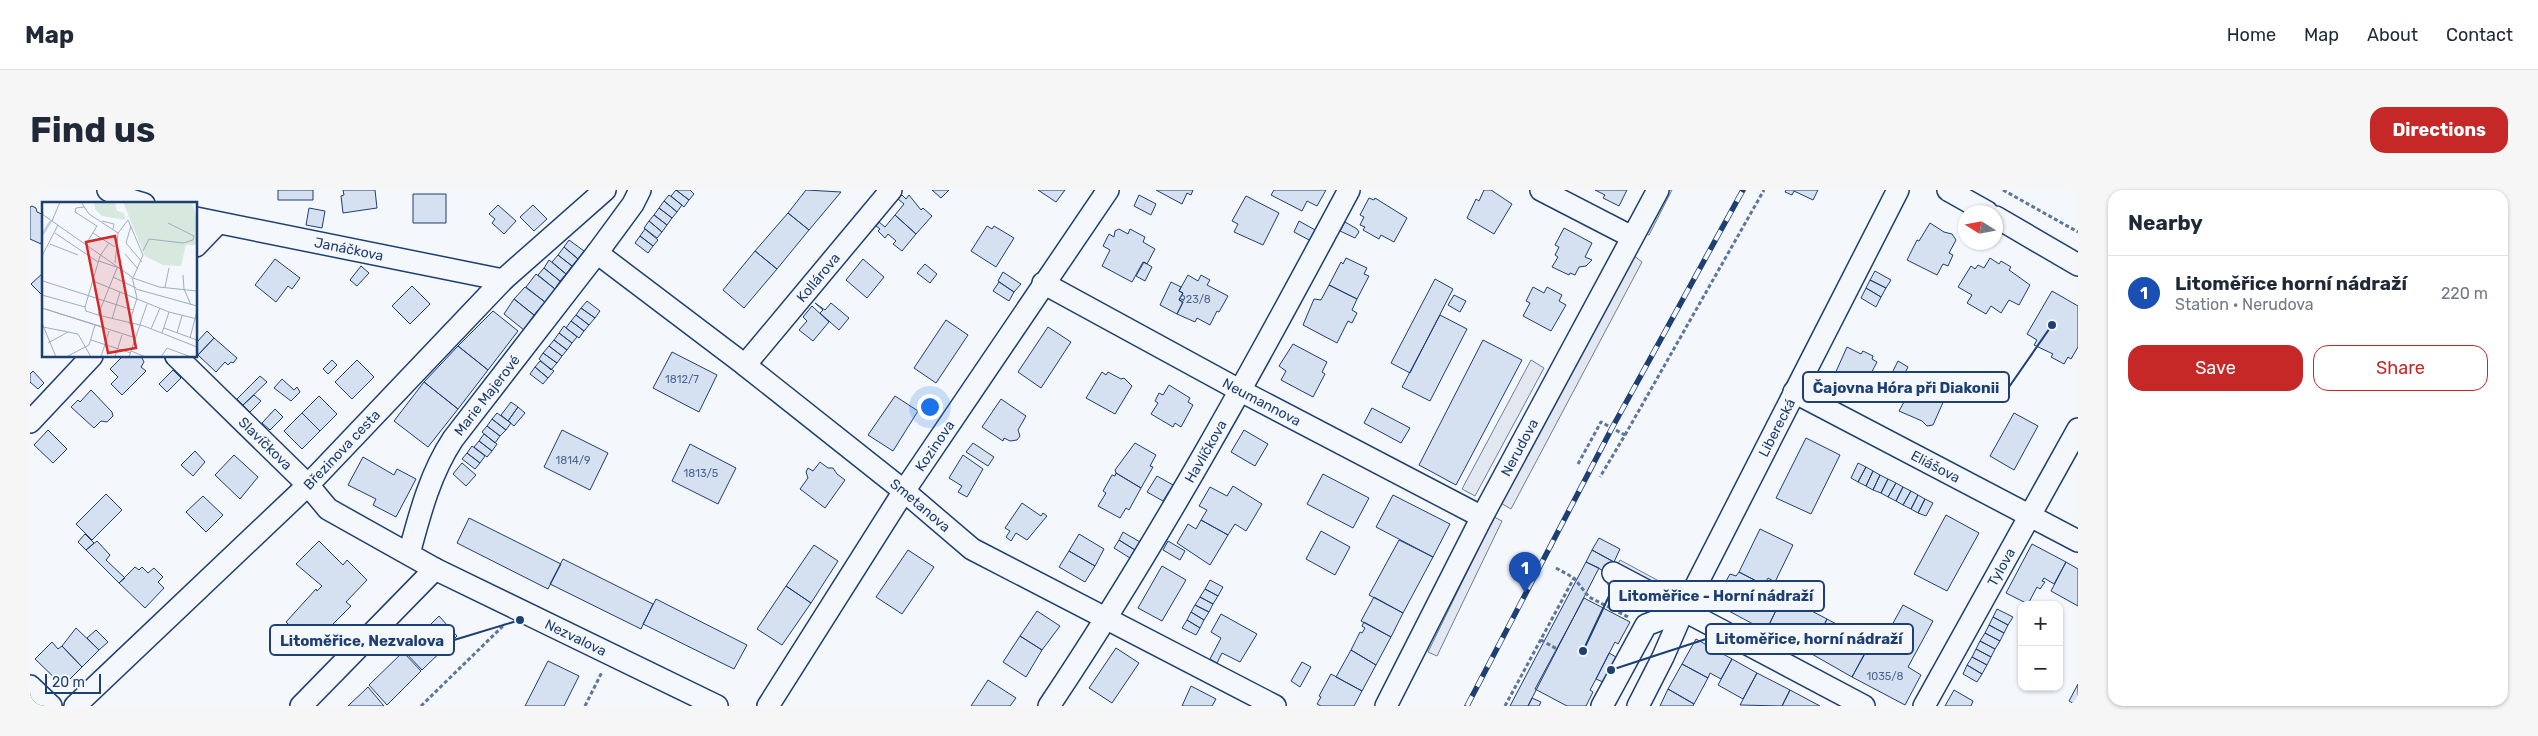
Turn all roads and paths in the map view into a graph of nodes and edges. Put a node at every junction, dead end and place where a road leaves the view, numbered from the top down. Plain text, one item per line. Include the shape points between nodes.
1 (108, 190) edge
2 (605, 190) edge
3 (640, 190) edge
4 (891, 190) edge
5 (1108, 190) edge
6 (1349, 190) edge
7 (1541, 190) edge
8 (1658, 190) edge
9 (1764, 190) edge
10 (1898, 190) edge
11 (1948, 190) edge
12 (2003, 190) edge
13 (137, 202) edge
14 (1975, 205) edge
15 (198, 218) edge
16 (2003, 221) edge
17 (218, 223) junction
18 (2078, 232) edge
19 (1632, 237) junction
20 (198, 244) edge
21 (597, 253) junction
22 (2078, 265) edge
23 (503, 280) junction
24 (1043, 283) junction
25 (90, 358) edge
26 (178, 358) edge
27 (745, 366) junction
28 (1241, 391) junction
29 (1794, 392) junction
30 (30, 422) edge
31 (2078, 429) edge
32 (1625, 435) junction
33 (1578, 464) dead end
34 (1600, 477) dead end
35 (308, 485) junction
36 (904, 491) junction
37 (2031, 515) junction
38 (1482, 517) junction
39 (2078, 541) edge
40 (409, 554) junction
41 (1556, 568) dead end
42 (435, 569) junction
43 (1613, 574) dead end
44 (1574, 578) junction
45 (520, 610) junction
46 (1683, 611) junction
47 (1107, 620) junction
48 (1634, 620) dead end
49 (1541, 640) junction
50 (1557, 648) dead end
51 (612, 654) junction
52 (30, 686) edge
53 (51, 706) edge
54 (75, 706) edge
55 (301, 706) edge
56 (421, 706) edge
57 (585, 706) edge
58 (717, 706) edge
59 (768, 706) edge
60 (1050, 706) edge
61 (1275, 706) edge
62 (1386, 706) edge
63 (1505, 706) edge
64 (1602, 706) edge
65 (1638, 706) edge
66 (1864, 706) edge
67 (1924, 706) edge

1 - 13 street
2 - 23 street, Březinova cesta
3 - 21 street, Marie Majerové
4 - 27 street, Kollárova
5 - 24 street, Kozinova
6 - 28 street, Havlíčkova
7 - 19 street
8 - 19 street, Nerudova
9 - 32 path
10 - 29 street, Liberecká
11 - 14 street
12 - 18 path
15 - 17 street, Janáčkova
16 - 22 street
17 - 20 street
17 - 23 street, Janáčkova
19 - 38 street, Nerudova
21 - 27 street, Smetanova
21 - 40 street, Marie Majerové via 470,414 439,460
23 - 35 street, Březinova cesta
24 - 28 street, Neumannova
24 - 36 street, Kozinova
25 - 30 street
26 - 35 street, Slavíčkova
27 - 36 street, Smetanova
28 - 38 street, Neumannova
28 - 47 street, Havlíčkova
29 - 37 street, Eliášova
29 - 46 street, Liberecká
31 - 37 street, Tylova
32 - 33 path via 1601,422
32 - 34 path
35 - 40 street, Slavíčkova via 328,509
35 - 54 street, Březinova cesta
36 - 47 street, Smetanova via 972,549
36 - 59 street, Kozinova
37 - 39 street, Eliášova
37 - 67 street, Tylova
38 - 62 street, Nerudova
40 - 42 street, Slavíčkova
41 - 44 path
42 - 45 street, Nezvalova
42 - 55 street
43 - 46 street
44 - 48 path via 1589,597
44 - 49 path
45 - 51 street, Nezvalova
45 - 56 path
46 - 64 street via 1646,625
46 - 65 street, Liberecká
46 - 66 street
47 - 60 street, Havlíčkova
47 - 61 street, Smetanova
49 - 50 path
49 - 63 path
51 - 57 path
51 - 58 street, Nezvalova
52 - 53 street

